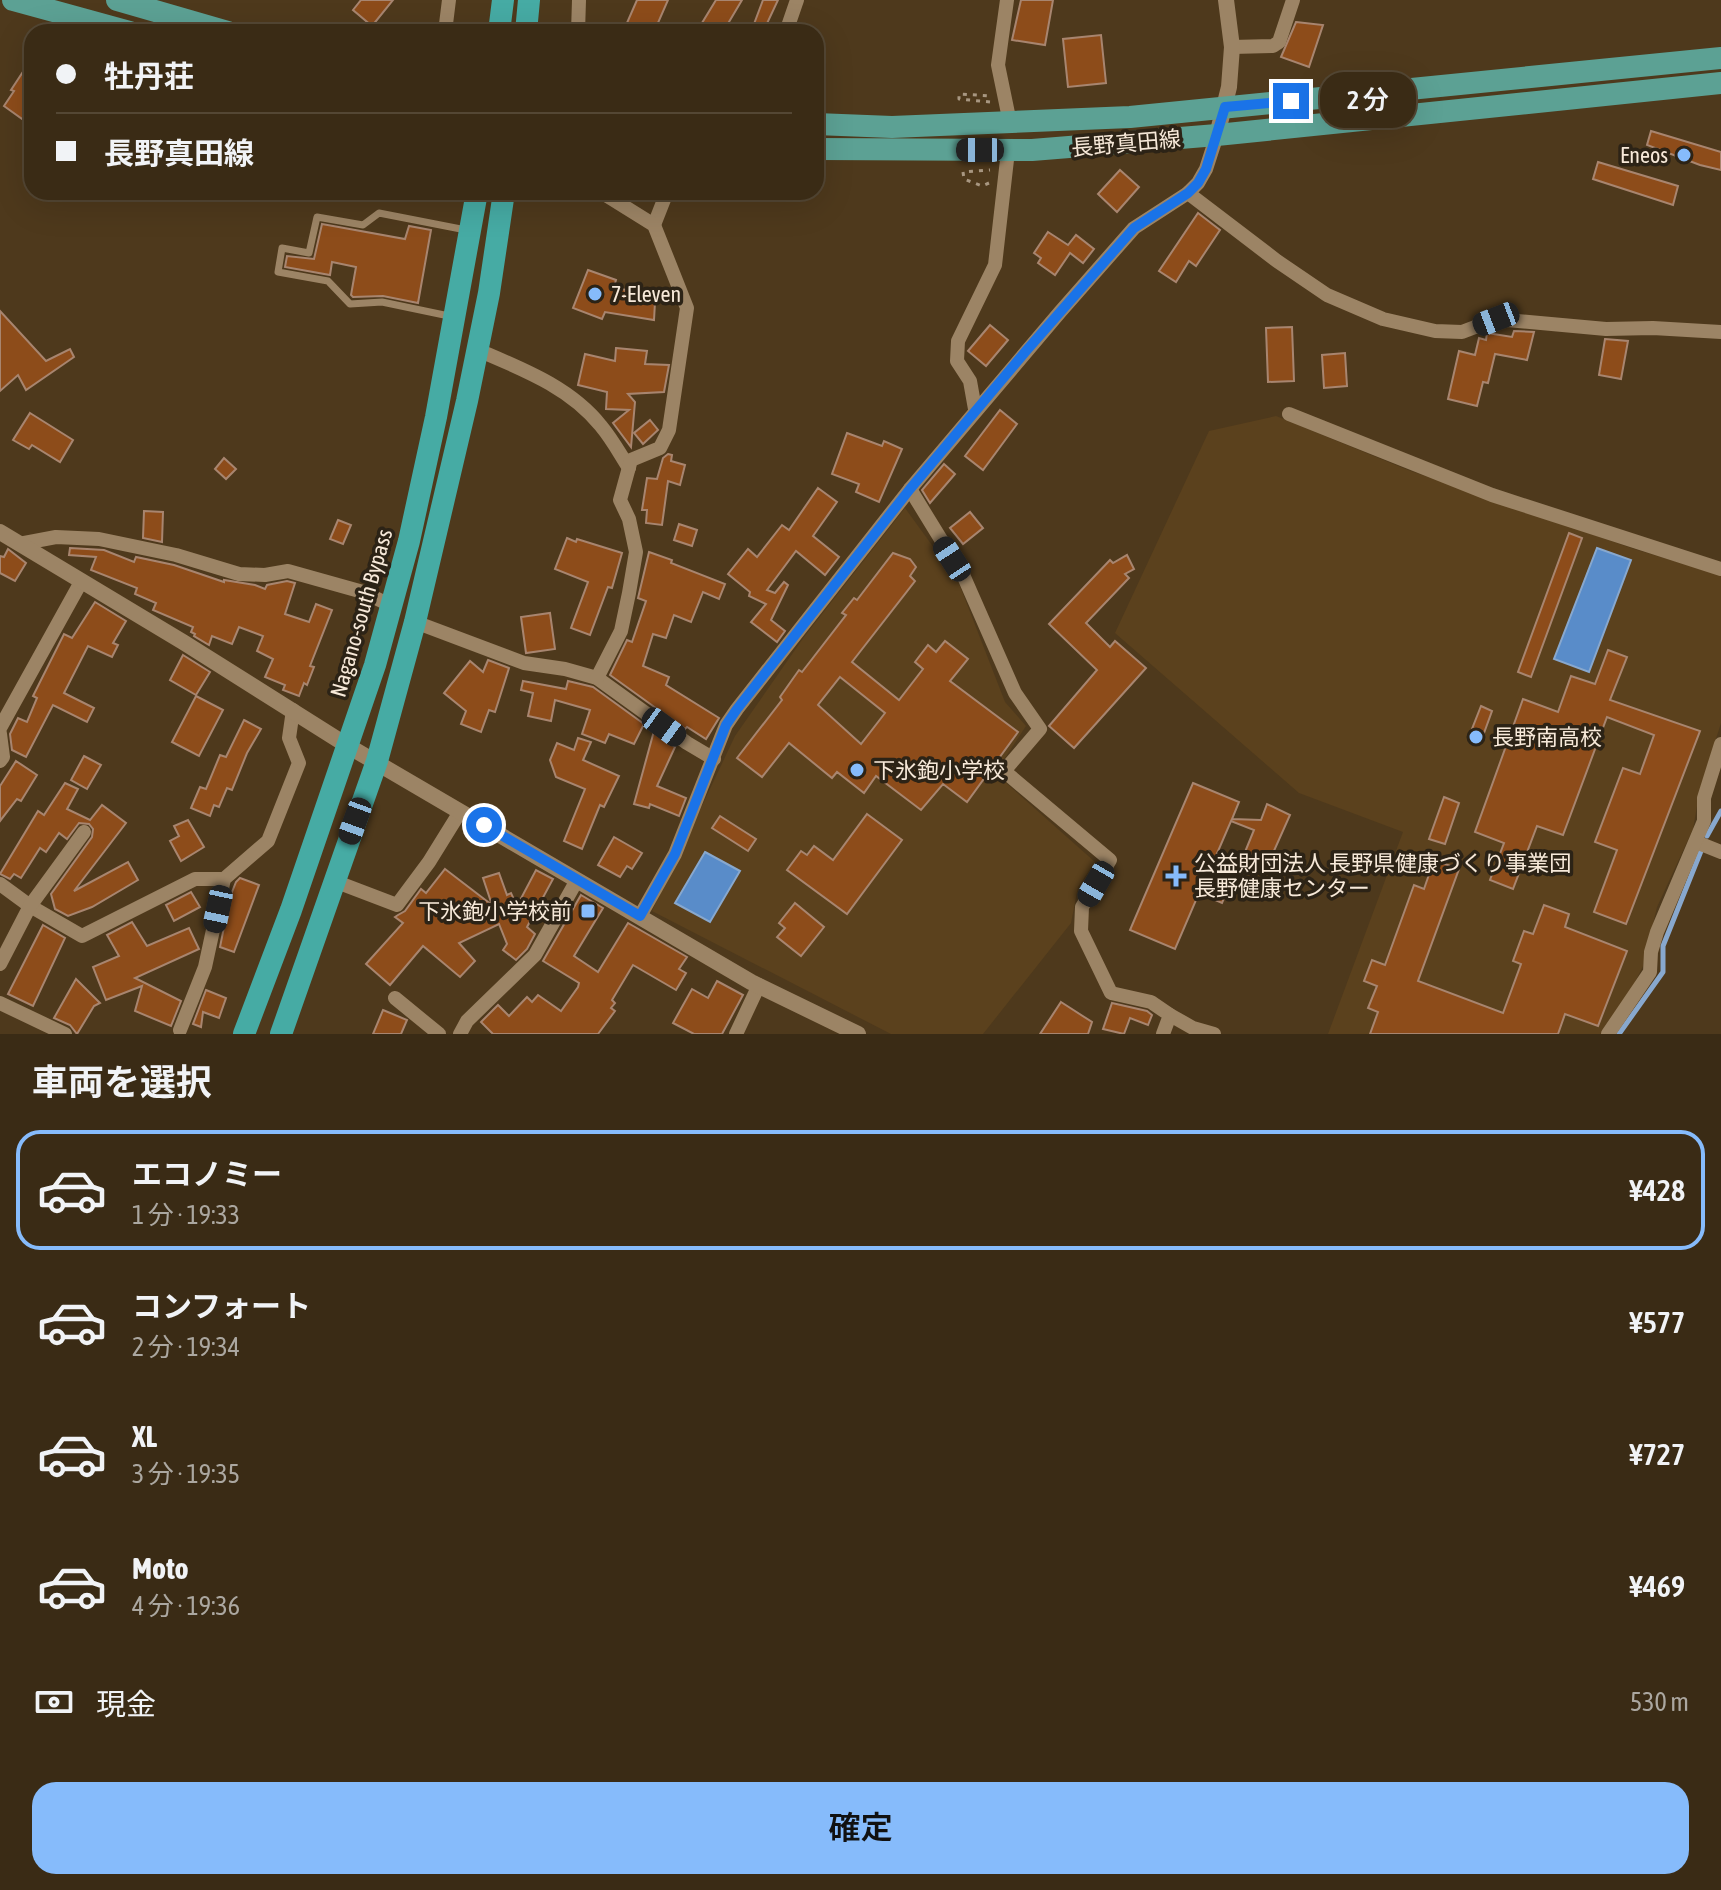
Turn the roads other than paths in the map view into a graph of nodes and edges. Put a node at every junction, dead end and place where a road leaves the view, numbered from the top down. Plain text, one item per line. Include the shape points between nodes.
1 (13, 0) edge
2 (117, 0) edge
3 (449, 0) edge
4 (503, 0) edge
5 (529, 0) edge
6 (579, 0) edge
7 (797, 0) edge
8 (1007, 0) edge
9 (1226, 0) edge
10 (1293, 0) edge
11 (101, 24) edge
12 (200, 24) edge
13 (446, 24) edge
14 (500, 24) edge
15 (527, 24) edge
16 (578, 24) edge
17 (789, 24) edge
18 (1232, 47) junction
19 (1721, 58) edge
20 (1721, 83) edge
21 (1225, 107) junction
22 (1010, 123) junction
23 (824, 124) edge
24 (1217, 135) junction
25 (824, 149) edge
26 (1008, 151) junction
27 (1188, 193) junction
28 (476, 200) edge
29 (503, 200) edge
30 (614, 200) edge
31 (664, 200) edge
32 (654, 225) junction
33 (470, 231) junction
34 (455, 318) junction
35 (1721, 332) edge
36 (478, 350) junction
37 (975, 409) junction
38 (1289, 414) dead end
39 (629, 468) junction
40 (910, 489) junction
41 (0, 532) edge
42 (19, 544) junction
43 (1721, 569) edge
44 (81, 582) junction
45 (390, 605) junction
46 (415, 622) junction
47 (597, 678) junction
48 (293, 710) junction
49 (0, 731) edge
50 (1721, 744) edge
51 (348, 746) junction
52 (714, 759) junction
53 (0, 761) edge
54 (377, 761) junction
55 (460, 812) junction
56 (84, 832) dead end
57 (1696, 842) junction
58 (1721, 852) edge
59 (224, 879) junction
60 (577, 880) junction
61 (334, 881) junction
62 (0, 884) edge
63 (30, 906) junction
64 (640, 916) junction
65 (0, 964) edge
66 (759, 985) junction
67 (395, 998) dead end
68 (0, 1003) edge
69 (1170, 1015) junction
70 (180, 1030) dead end
71 (65, 1034) edge
72 (244, 1034) edge
73 (281, 1034) edge
74 (439, 1034) edge
75 (460, 1034) edge
76 (736, 1034) edge
77 (858, 1034) edge
78 (1163, 1034) edge
79 (1214, 1034) edge
80 (1608, 1034) edge

1 - 11 main road
2 - 12 main road
3 - 13 street
4 - 14 highway
5 - 15 highway
6 - 16 street
7 - 17 street
8 - 22 street via 998,65
9 - 18 street
10 - 18 street via 1279,42
18 - 21 street
19 - 21 main road, 長野真田線
20 - 24 main road, 長野真田線
21 - 22 main road, 長野真田線
21 - 24 street
22 - 23 main road, 長野真田線
24 - 26 main road, 長野真田線
24 - 27 street via 1206,169
25 - 26 main road, 長野真田線
26 - 37 street via 995,265 958,341 957,361 970,381
27 - 35 street via 1327,295 1383,319 1435,331 1462,332 1496,319
27 - 37 street via 1134,228
28 - 33 highway, Nagano-south Bypass
29 - 36 highway
30 - 32 street
31 - 32 street
32 - 39 street via 687,308 669,430 660,448 631,460
33 - 34 highway, Nagano-south Bypass
33 - 34 lane via 379,213 363,225 317,217 309,253 282,248 278,272 328,281 350,304 382,302
34 - 45 highway, Nagano-south Bypass via 409,541
36 - 39 street via 534,374 581,405
36 - 46 highway
37 - 40 street
38 - 43 street via 1492,495
39 - 47 street via 620,500 636,552 621,631
40 - 52 street via 737,709
40 - 69 street via 964,577 1015,693 1040,729 1004,771 1110,860 1082,907 1081,931 1098,968 1111,993 1151,1002
41 - 42 street
42 - 44 street
42 - 45 street via 56,537 99,539 239,574 288,571
44 - 48 street
44 - 49 street
45 - 51 highway, Nagano-south Bypass
46 - 47 street via 524,663
46 - 54 highway
47 - 52 street
48 - 51 street
48 - 59 street via 289,738 299,763 268,841
49 - 53 street
50 - 57 street
51 - 54 street
51 - 72 highway, Nagano-south Bypass
52 - 64 street via 675,854
54 - 55 street
54 - 61 highway
55 - 60 street
55 - 61 street via 397,905
56 - 63 street
57 - 58 street
57 - 80 street via 1657,932 1650,972
59 - 63 street via 195,879 82,936
59 - 70 street via 205,967
60 - 64 street
60 - 75 street via 535,955
61 - 73 highway
62 - 63 street
63 - 65 street
64 - 66 street
66 - 76 street
66 - 77 street
67 - 74 street
68 - 71 street
69 - 78 street
69 - 79 street

